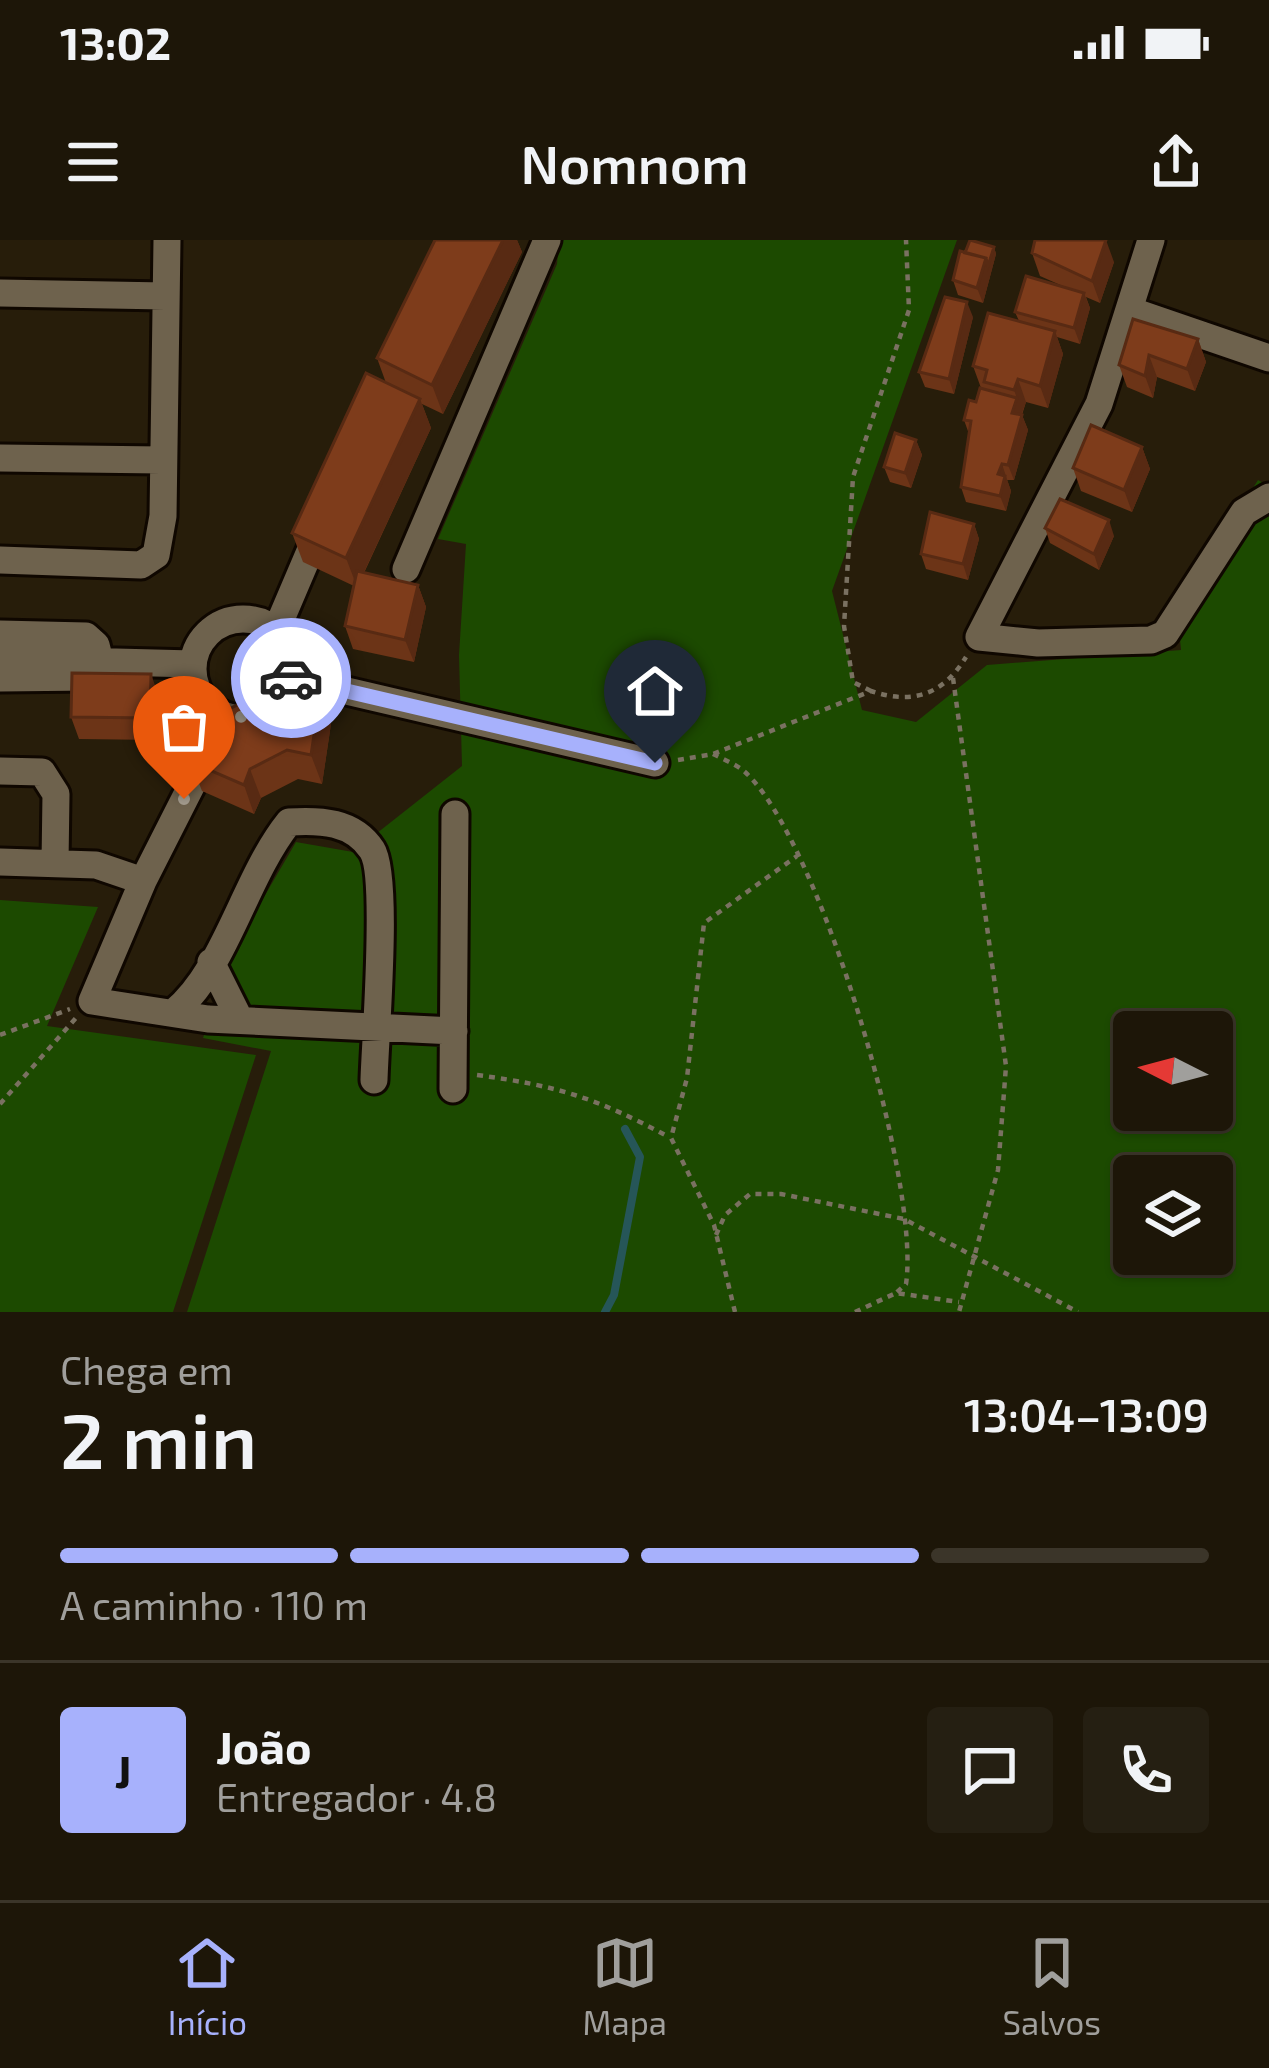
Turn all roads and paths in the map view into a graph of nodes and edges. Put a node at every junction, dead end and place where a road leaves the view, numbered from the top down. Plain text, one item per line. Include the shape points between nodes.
1 (167, 240) edge
2 (547, 240) edge
3 (906, 240) edge
4 (1151, 240) edge
5 (0, 293) edge
6 (165, 296) junction
7 (1129, 310) junction
8 (1269, 358) edge
9 (0, 458) edge
10 (161, 460) junction
11 (1269, 497) edge
12 (332, 500) edge
13 (0, 560) edge
14 (406, 569) dead end
15 (276, 631) junction
16 (0, 634) edge
17 (979, 637) junction
18 (0, 659) edge
19 (100, 661) junction
20 (193, 664) junction
21 (291, 677) junction
22 (0, 678) edge
23 (953, 678) junction
24 (871, 691) junction
25 (226, 716) junction
26 (713, 754) junction
27 (655, 763) joint
28 (0, 771) edge
29 (455, 814) dead end
30 (797, 856) junction
31 (0, 862) edge
32 (55, 863) junction
33 (143, 881) junction
34 (212, 962) junction
35 (92, 1000) junction
36 (173, 1013) junction
37 (240, 1020) junction
38 (376, 1027) junction
39 (454, 1031) junction
40 (0, 1035) edge
41 (453, 1080) joint
42 (374, 1081) dead end
43 (0, 1104) edge
44 (671, 1138) junction
45 (904, 1219) junction
46 (716, 1235) junction
47 (976, 1254) junction
48 (896, 1293) junction
49 (959, 1301) junction
50 (735, 1312) edge
51 (855, 1312) edge
52 (959, 1312) edge
53 (1078, 1312) edge

1 - 6 street
2 - 14 street
3 - 24 path via 909,310 854,477 844,626 853,682
4 - 7 street
5 - 6 street
6 - 10 street
7 - 8 street
7 - 17 street via 1099,404
9 - 10 street
10 - 13 street via 156,555 141,565
11 - 17 street via 1244,512 1165,634 1038,644
12 - 15 street
15 - 20 street via 240,618 220,623
15 - 21 street via 288,646
16 - 19 street via 86,636
17 - 23 path
18 - 19 street
19 - 20 street
19 - 22 street via 91,677 77,680
20 - 25 street via 198,691
21 - 25 street via 265,714
21 - 27 street
23 - 24 path via 923,697
23 - 47 path via 1006,1066 998,1170
24 - 26 path
25 - 33 street
26 - 27 path
26 - 30 path via 745,772
28 - 32 street via 43,772 56,794
29 - 39 street
30 - 44 path via 704,923 687,1078
30 - 45 path via 854,994 882,1092
31 - 32 street
32 - 33 street via 96,865
33 - 35 street
34 - 36 street
34 - 37 street
34 - 38 street via 262,856 289,822 353,830 375,853 380,893
35 - 36 street
35 - 40 path
35 - 43 path
36 - 37 street
37 - 38 street
38 - 39 street
38 - 42 street
39 - 41 street
41 - 44 path via 560,1086
44 - 46 path
45 - 46 path via 751,1194 725,1215
45 - 47 path
45 - 48 path via 910,1259
46 - 50 path
47 - 49 path
47 - 53 path
48 - 49 path
48 - 51 path
49 - 52 path

